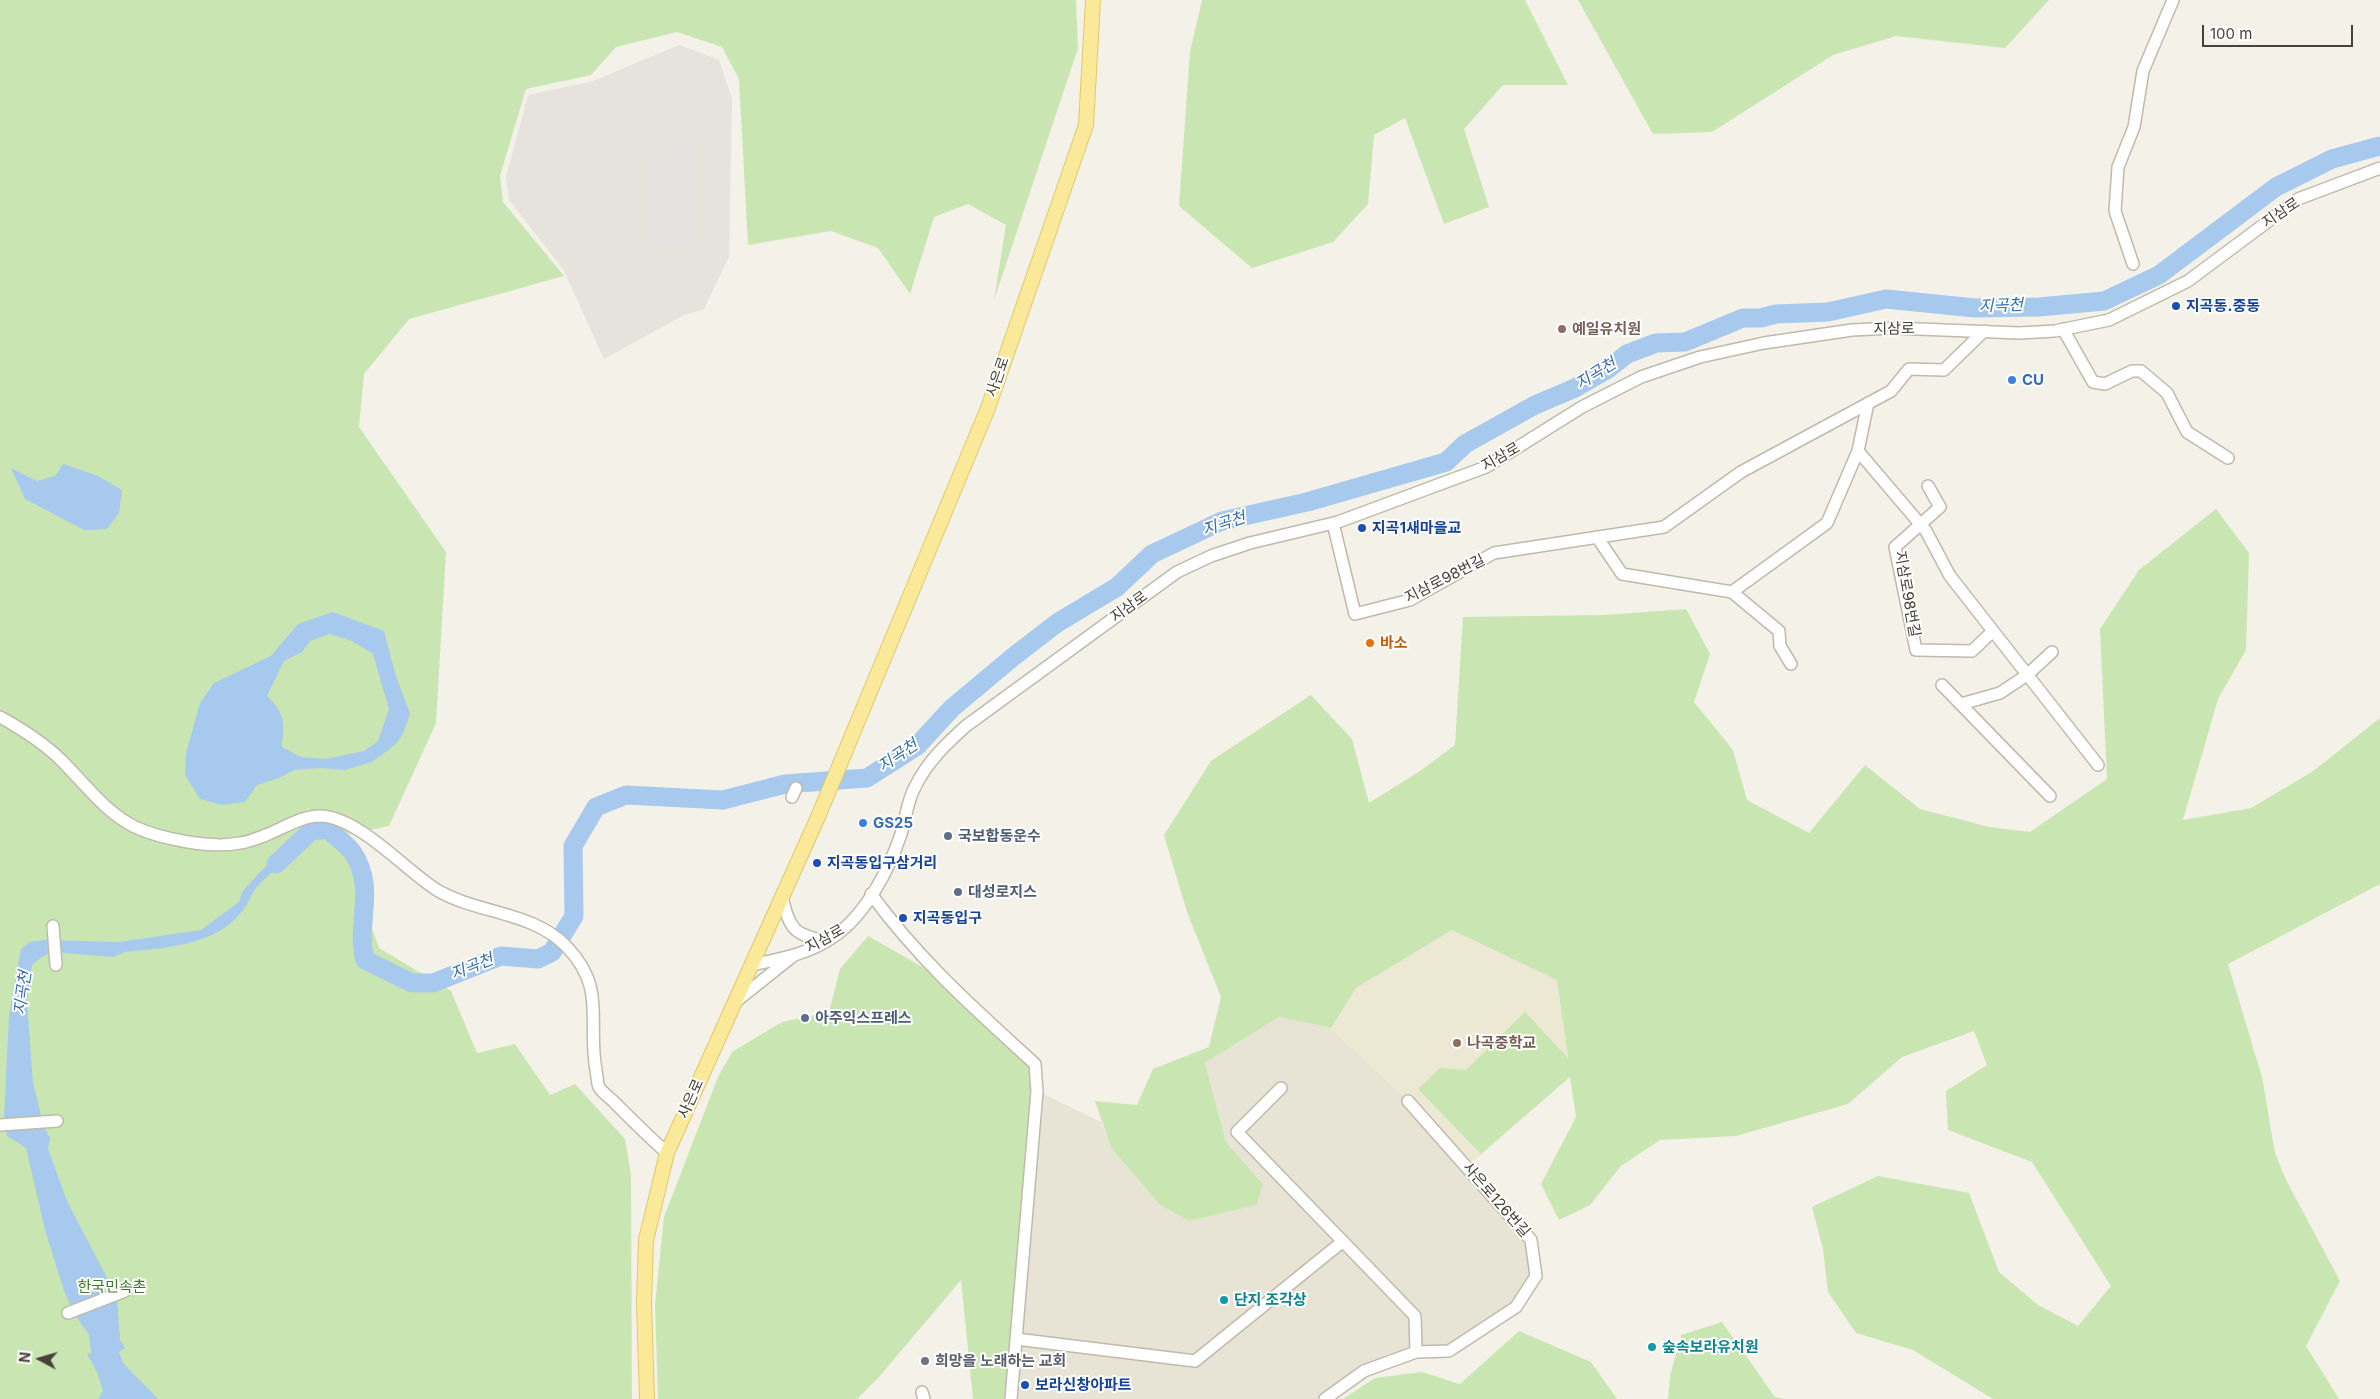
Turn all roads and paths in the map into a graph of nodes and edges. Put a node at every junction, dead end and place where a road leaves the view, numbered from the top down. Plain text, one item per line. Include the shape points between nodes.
1 (1093, 0) edge
2 (2173, 0) edge
3 (2380, 168) edge
4 (2132, 264) dead end
5 (2063, 329) junction
6 (1984, 331) junction
7 (1868, 403) junction
8 (1858, 451) junction
9 (2228, 458) dead end
10 (1928, 486) dead end
11 (1333, 523) junction
12 (1921, 525) junction
13 (1598, 537) junction
14 (1732, 592) junction
15 (1993, 631) junction
16 (2052, 652) dead end
17 (1791, 664) dead end
18 (2027, 675) junction
19 (1942, 685) dead end
20 (1961, 704) junction
21 (0, 717) edge
22 (2098, 765) dead end
23 (2050, 796) dead end
24 (871, 894) junction
25 (782, 897) junction
26 (54, 926) dead end
27 (827, 941) junction
28 (794, 955) junction
29 (56, 965) dead end
30 (751, 965) junction
31 (734, 1003) junction
32 (1281, 1088) dead end
33 (1408, 1101) dead end
34 (57, 1121) dead end
35 (0, 1125) edge
36 (666, 1153) junction
37 (1342, 1242) junction
38 (125, 1291) dead end
39 (68, 1313) dead end
40 (1016, 1339) junction
41 (1416, 1352) junction
42 (647, 1399) edge
43 (1011, 1399) edge
44 (1325, 1399) edge

1 - 25 main road, 사은로 via 1086,125 988,408
2 - 4 street via 2143,71 2134,127 2118,167 2115,211
3 - 5 street, 지삼로 via 2298,199 2188,281 2158,297 2109,320
5 - 6 street, 지삼로 via 2019,333
5 - 9 street via 2093,382 2105,384 2132,371 2141,371 2167,393 2187,432
6 - 7 street, 지삼로98번길 via 1944,370 1909,369 1891,391
6 - 11 street, 지삼로 via 1852,330 1700,357 1641,377 1590,403 1486,467
7 - 8 street
7 - 13 street, 지삼로98번길 via 1741,472 1664,527
8 - 12 street
8 - 14 street via 1827,523
10 - 12 street, 지삼로98번길 via 1940,507
11 - 13 street, 지삼로98번길 via 1355,614 1410,600 1494,554
11 - 24 street, 지삼로 via 1250,543 1177,572 966,726 940,749 914,788 889,864
12 - 15 street via 1950,576
12 - 15 street, 지삼로98번길 via 1895,547 1916,650 1972,650
13 - 14 street via 1622,574
14 - 17 street via 1779,631 1780,646
15 - 18 street
16 - 18 street
18 - 20 street via 2000,693
18 - 22 street
19 - 20 street
20 - 23 street
21 - 36 street via 30,733 111,811 134,826 171,839 240,844 308,817 324,816 342,821 376,842 437,890 522,920 546,932 566,946 592,988 595,1014 593,1055 599,1087
24 - 27 street, 지삼로 via 854,922
24 - 40 street via 901,935 942,978 1035,1064 1037,1091
25 - 27 street via 792,927 808,937
25 - 30 main road, 사은로
26 - 29 street
27 - 28 street, 지삼로
28 - 30 street, 지삼로
28 - 31 street
30 - 31 main road, 사은로
31 - 36 main road, 사은로
32 - 37 street via 1236,1132
33 - 41 street, 사은로126번길 via 1531,1240 1536,1276 1516,1306 1457,1346 1449,1350
34 - 35 street
36 - 42 main road, 사은로 via 646,1240
37 - 40 street via 1195,1361
37 - 41 street via 1415,1316
38 - 39 street
40 - 43 street
41 - 44 street, 사은로126번길 via 1364,1371

